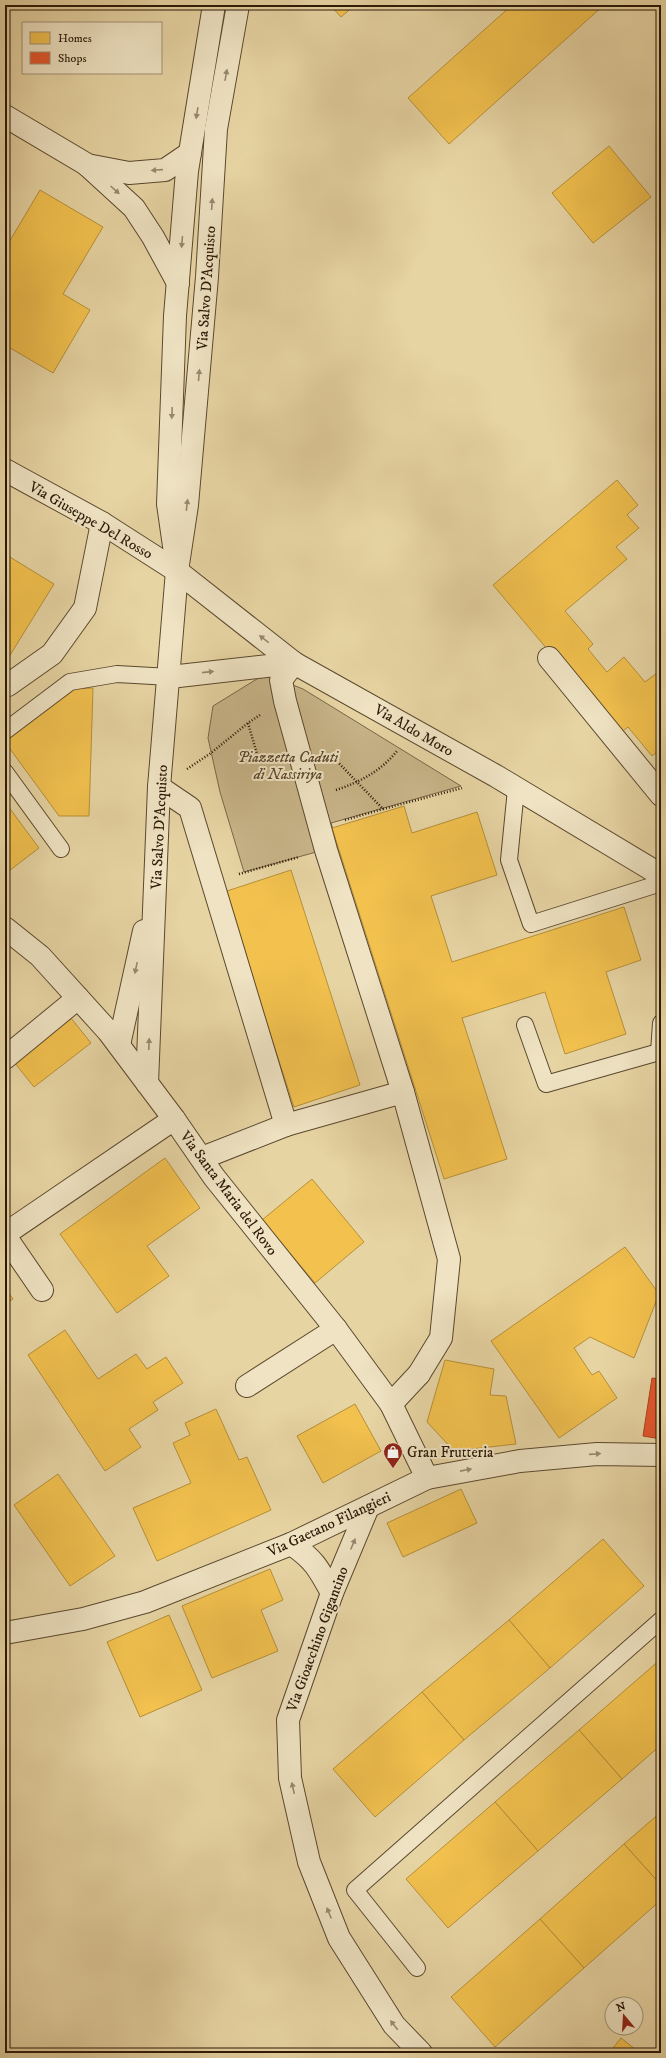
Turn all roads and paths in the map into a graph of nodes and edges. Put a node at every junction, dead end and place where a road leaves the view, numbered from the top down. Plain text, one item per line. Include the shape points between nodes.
1 (214, 5) edge
2 (238, 5) edge
3 (5, 116) edge
4 (190, 153) junction
5 (86, 164) junction
6 (178, 283) junction
7 (5, 470) edge
8 (102, 523) junction
9 (177, 571) junction
10 (550, 658) dead end
11 (294, 663) junction
12 (170, 677) junction
13 (5, 683) edge
14 (285, 701) junction
15 (248, 723) junction
16 (411, 729) junction
17 (5, 731) edge
18 (257, 754) dead end
19 (331, 755) dead end
20 (5, 772) edge
21 (496, 776) junction
22 (357, 783) junction
23 (159, 787) junction
24 (308, 788) junction
25 (516, 789) junction
26 (661, 795) edge
27 (383, 809) junction
28 (344, 820) dead end
29 (61, 849) dead end
30 (326, 850) junction
31 (156, 875) junction
32 (661, 875) edge
33 (211, 882) junction
34 (661, 883) edge
35 (5, 928) edge
36 (78, 998) junction
37 (661, 1023) edge
38 (525, 1025) dead end
39 (118, 1045) junction
40 (5, 1058) edge
41 (147, 1083) junction
42 (403, 1092) junction
43 (174, 1119) junction
44 (286, 1126) junction
45 (202, 1158) junction
46 (5, 1235) edge
47 (42, 1290) dead end
48 (336, 1329) junction
49 (247, 1386) dead end
50 (391, 1404) junction
51 (661, 1455) edge
52 (427, 1478) junction
53 (368, 1507) junction
54 (291, 1544) junction
55 (332, 1593) junction
56 (661, 1620) edge
57 (5, 1633) edge
58 (417, 1968) dead end
59 (420, 2053) edge

1 -> 4 street, Via Salvo D'Acquisto
9 -> 2 street, Via Salvo D'Acquisto via 187,506 207,277 216,130
3 - 5 street
4 -> 5 street via 165,170 129,173
4 -> 6 street, Via Salvo D'Acquisto
5 -> 6 street via 134,208 154,237
6 -> 9 street, Via Salvo D'Acquisto via 168,504
7 - 8 street, Via Giuseppe Del Rosso
8 - 9 street, Via Giuseppe Del Rosso
8 - 13 street via 85,608 52,654 8,685
11 -> 9 street, Via Aldo Moro
9 - 12 street, Via Salvo D'Acquisto
10 - 26 street
12 -> 11 street
11 - 14 street via 282,680
11 - 16 street, Via Aldo Moro
12 - 17 lane via 117,674 70,682
12 - 23 street, Via Salvo D'Acquisto
14 - 15 path
14 - 24 street
15 - 18 path
15 - 23 path via 211,753
16 - 21 street, Via Aldo Moro
16 - 22 path via 386,764
19 - 22 path
20 - 29 lane
21 - 25 street, Via Aldo Moro
21 - 27 path
22 - 24 path via 336,790
22 - 27 path
23 - 31 street, Via Salvo D'Acquisto
23 - 33 street via 190,808
24 - 30 street
25 - 32 street, Via Aldo Moro
25 - 34 lane via 509,860 531,924
27 - 28 path
30 - 33 path
30 - 42 street
31 -> 39 street
41 -> 31 street, Via Salvo D'Acquisto
33 - 44 street
35 - 36 street, Via Santa Maria del Rovo via 40,956
36 - 39 street, Via Santa Maria del Rovo
36 - 40 street
37 - 38 lane via 659,1052 546,1084
39 - 41 street, Via Santa Maria del Rovo
41 - 43 street, Via Santa Maria del Rovo
42 - 44 street
42 - 50 street via 449,1259 441,1338 420,1374
43 - 45 street, Via Santa Maria del Rovo
43 - 46 street
44 - 45 street
45 - 48 street, Via Santa Maria del Rovo via 251,1225
46 - 47 street
48 - 49 street
48 - 50 street, Via Santa Maria del Rovo
50 - 52 street, Via Santa Maria del Rovo
52 -> 51 street, Via Gaetano Filangieri via 528,1460 598,1454
52 - 53 street, Via Gaetano Filangieri
53 - 54 street, Via Gaetano Filangieri
55 -> 53 street, Via Gioacchino Gigantino
54 - 55 street via 307,1554
54 - 57 street, Via Gaetano Filangieri via 144,1602 83,1619
59 -> 55 street, Via Gioacchino Gigantino via 394,2026 339,1938 309,1862 290,1778 288,1720
56 - 58 lane via 355,1890

